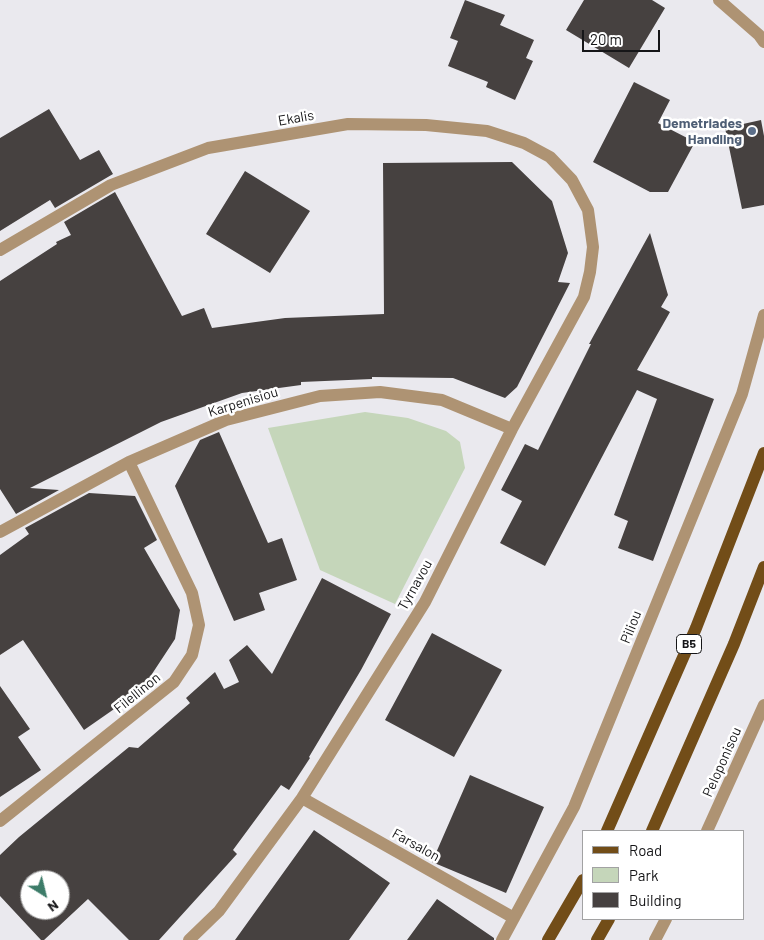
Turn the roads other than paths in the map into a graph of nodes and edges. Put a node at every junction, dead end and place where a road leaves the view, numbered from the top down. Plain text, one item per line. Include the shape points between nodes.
1 (719, 0) edge
2 (764, 42) edge
3 (588, 210) joint
4 (0, 250) edge
5 (764, 314) edge
6 (512, 429) junction
7 (764, 453) edge
8 (130, 462) junction
9 (0, 532) edge
10 (764, 566) edge
11 (764, 708) edge
12 (302, 798) junction
13 (0, 821) edge
14 (607, 830) edge
15 (652, 830) edge
16 (707, 830) edge
17 (582, 882) edge
18 (514, 918) junction
19 (608, 920) edge
20 (665, 920) edge
21 (189, 940) edge
22 (502, 940) edge
23 (548, 940) edge
24 (598, 940) edge
25 (655, 940) edge

1 - 2 street
3 - 4 street, Ekalis via 572,180 550,157 524,142 487,131 426,125 348,124 208,148 111,185
3 - 6 street, Tyrnavou via 593,247 584,297
5 - 18 street, Piliou via 742,394 574,807
6 - 8 street, Karpenisiou via 442,400 380,392 320,396 226,420
6 - 12 street, Tyrnavou via 425,602
7 - 14 main road, B5 via 696,628
8 - 9 street, Karpenisiou
8 - 13 street, Filellinon via 192,593 199,625 192,655 174,682
10 - 15 main road via 734,644
11 - 16 street, Peloponisou
12 - 18 street, Farsalon
12 - 21 street, Tyrnavou via 219,911
17 - 23 main road
18 - 22 street, Piliou
19 - 24 main road
20 - 25 street

